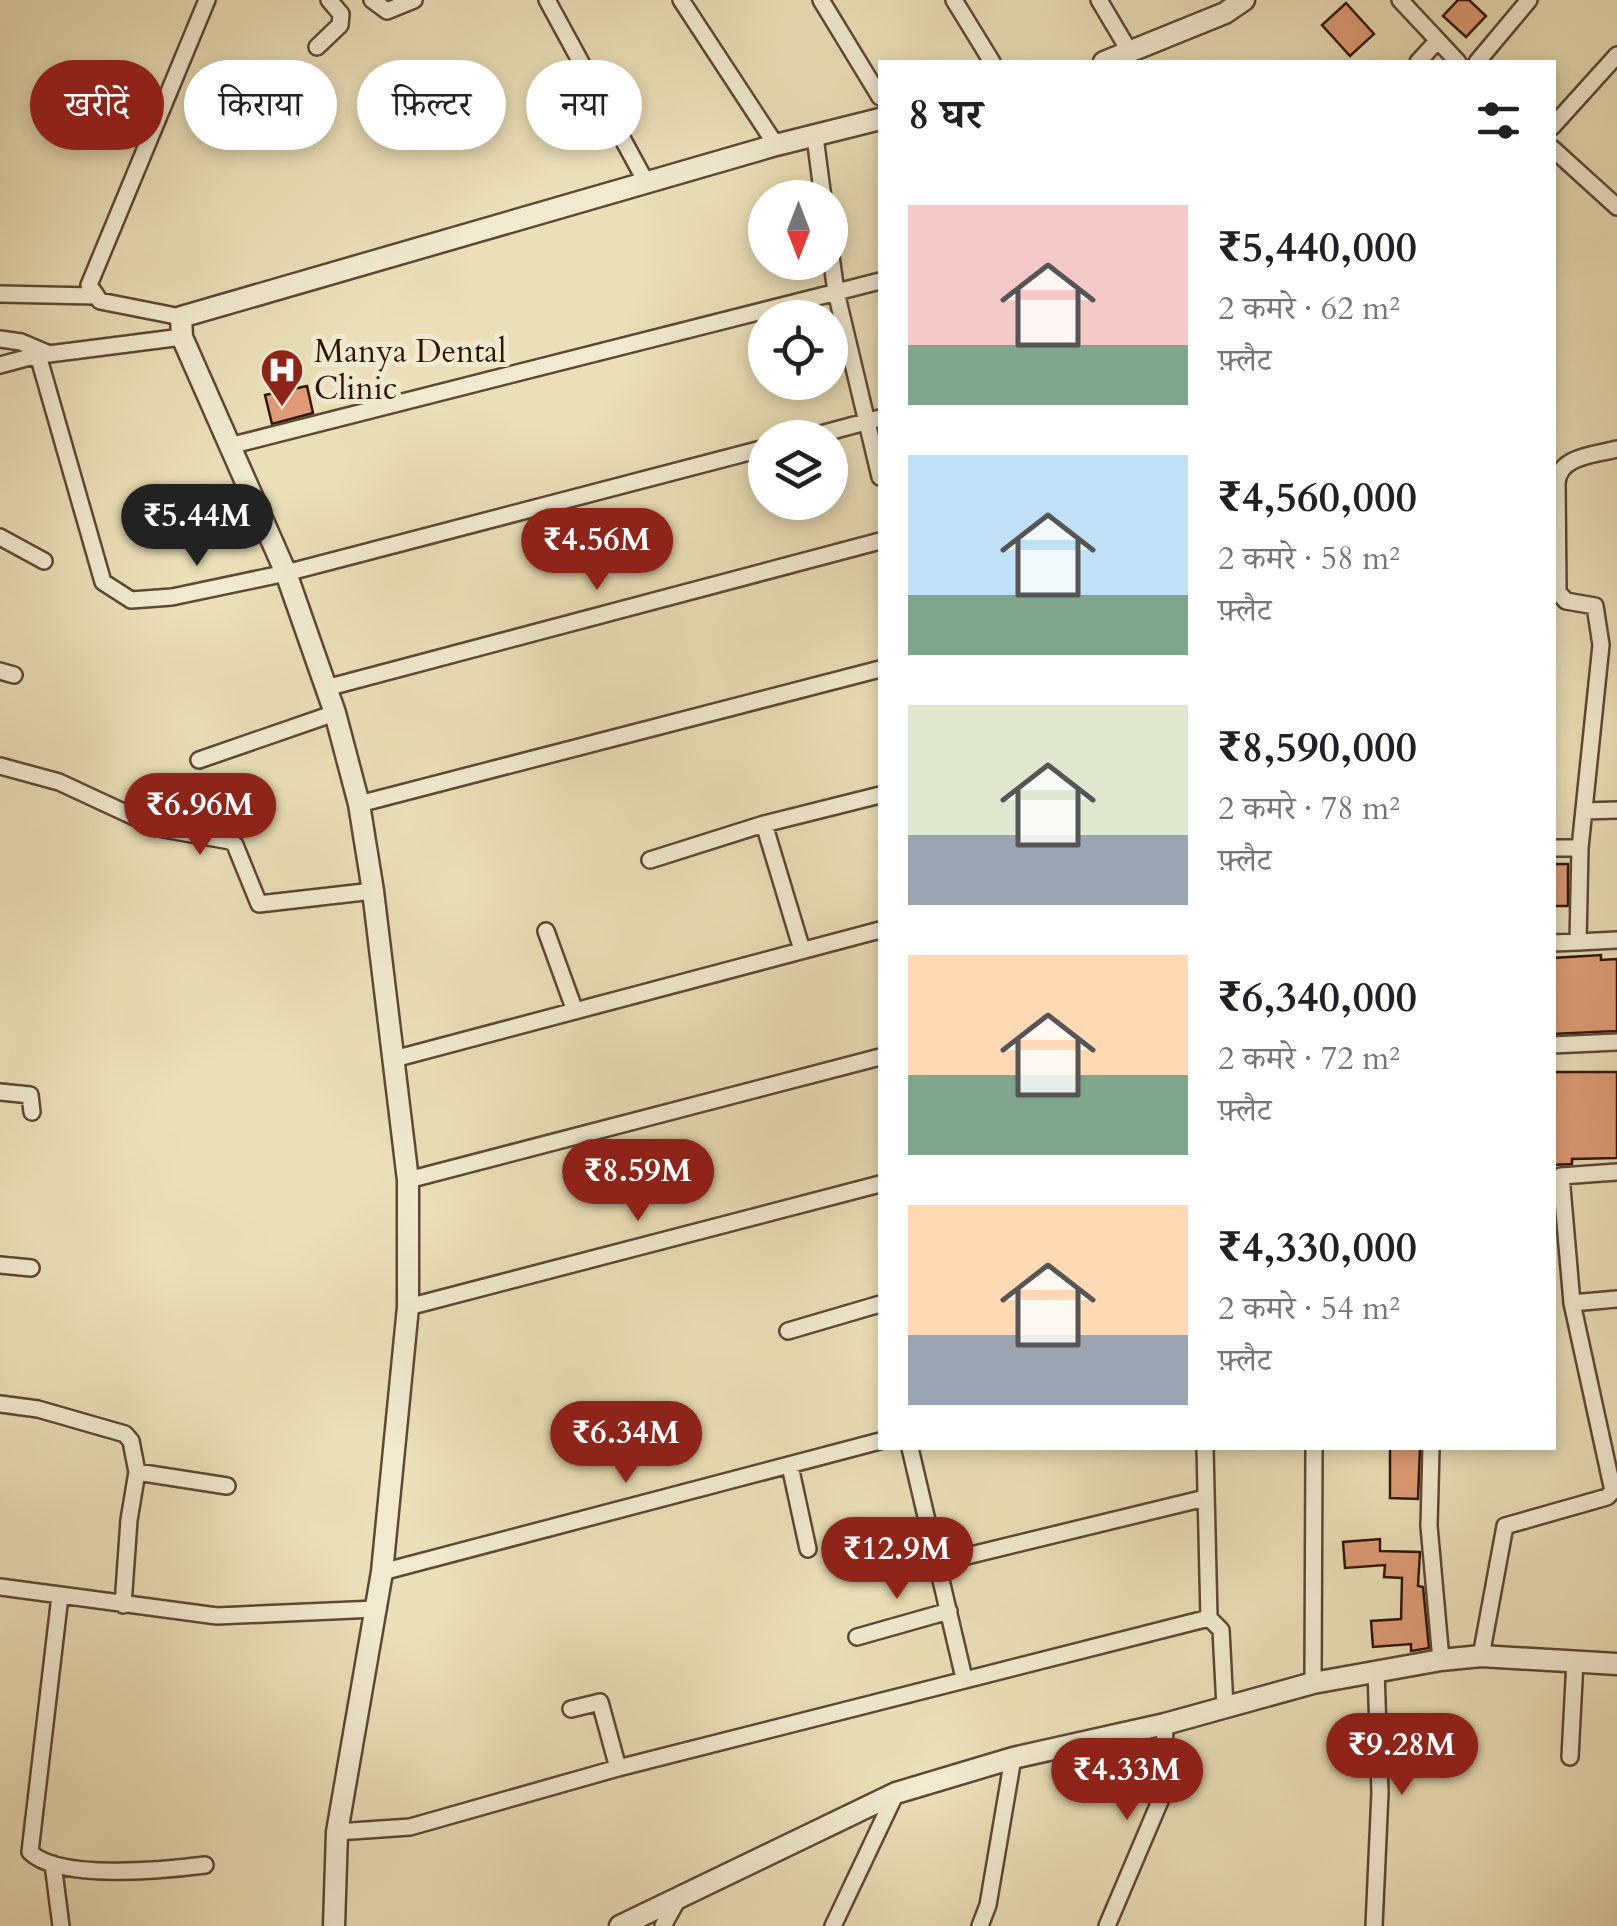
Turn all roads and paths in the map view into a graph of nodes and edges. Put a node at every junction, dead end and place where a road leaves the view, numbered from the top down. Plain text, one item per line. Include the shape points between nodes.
1 (207, 0) edge
2 (329, 0) edge
3 (372, 0) edge
4 (414, 0) edge
5 (547, 0) edge
6 (681, 0) edge
7 (821, 0) edge
8 (954, 0) edge
9 (1100, 0) edge
10 (1244, 0) edge
11 (1529, 0) edge
12 (1410, 4) edge
13 (1437, 41) junction
14 (317, 47) dead end
15 (1617, 55) edge
16 (991, 60) edge
17 (1115, 60) edge
18 (1420, 60) edge
19 (1456, 60) edge
20 (1479, 60) edge
21 (878, 94) edge
22 (878, 120) edge
23 (1556, 122) edge
24 (815, 138) junction
25 (776, 145) junction
26 (1556, 152) edge
27 (821, 180) edge
28 (646, 182) junction
29 (1617, 207) edge
30 (834, 280) edge
31 (878, 282) edge
32 (836, 292) junction
33 (0, 294) edge
34 (94, 296) junction
35 (181, 327) junction
36 (0, 339) edge
37 (42, 354) junction
38 (0, 365) edge
39 (874, 420) edge
40 (848, 427) edge
41 (229, 446) junction
42 (1617, 449) edge
43 (748, 452) edge
44 (878, 458) edge
45 (1556, 475) edge
46 (1556, 515) edge
47 (0, 537) edge
48 (878, 542) edge
49 (44, 560) dead end
50 (286, 573) junction
51 (878, 671) edge
52 (326, 688) junction
53 (335, 713) junction
54 (199, 760) dead end
55 (0, 766) edge
56 (878, 796) edge
57 (359, 804) junction
58 (1584, 810) junction
59 (1617, 810) edge
60 (764, 824) junction
61 (1556, 848) edge
62 (1580, 848) junction
63 (650, 860) dead end
64 (373, 891) junction
65 (546, 931) dead end
66 (878, 931) edge
67 (1617, 940) edge
68 (1578, 942) junction
69 (1556, 943) edge
70 (802, 950) junction
71 (575, 1011) junction
72 (1617, 1042) edge
73 (1556, 1046) edge
74 (394, 1059) junction
75 (878, 1059) edge
76 (0, 1092) edge
77 (32, 1112) dead end
78 (1617, 1172) edge
79 (1556, 1176) edge
80 (408, 1180) junction
81 (878, 1185) edge
82 (0, 1265) edge
83 (30, 1268) dead end
84 (1617, 1299) edge
85 (1572, 1303) junction
86 (878, 1305) edge
87 (408, 1308) junction
88 (788, 1330) dead end
89 (0, 1404) edge
90 (1617, 1422) edge
91 (1599, 1423) junction
92 (878, 1443) edge
93 (910, 1450) edge
94 (1205, 1450) edge
95 (1314, 1450) edge
96 (1431, 1450) edge
97 (790, 1466) junction
98 (138, 1472) junction
99 (227, 1486) dead end
100 (1205, 1498) junction
101 (808, 1549) dead end
102 (938, 1563) junction
103 (382, 1572) junction
104 (0, 1587) edge
105 (60, 1596) junction
106 (124, 1605) junction
107 (376, 1609) junction
108 (949, 1612) junction
109 (1209, 1618) junction
110 (857, 1636) dead end
111 (1480, 1656) junction
112 (1441, 1660) junction
113 (1575, 1661) junction
114 (1617, 1664) edge
115 (1376, 1670) junction
116 (964, 1678) junction
117 (1313, 1683) junction
118 (1225, 1706) junction
119 (571, 1708) dead end
120 (1165, 1724) junction
121 (1570, 1757) dead end
122 (1014, 1758) junction
123 (618, 1768) junction
124 (896, 1793) junction
125 (336, 1832) junction
126 (53, 1864) junction
127 (205, 1865) dead end
128 (678, 1900) junction
129 (61, 1926) edge
130 (334, 1926) edge
131 (620, 1926) edge
132 (663, 1926) edge
133 (833, 1926) edge
134 (980, 1926) edge
135 (1108, 1926) edge
136 (1374, 1926) edge

1 - 34 street via 90,278
2 - 14 street via 341,14 340,25
3 - 4 street via 387,11
5 - 28 street
6 - 25 street
7 - 21 street
8 - 16 street
9 - 17 street
10 - 17 street
11 - 20 street
12 - 13 street
13 - 18 street
13 - 19 street
15 - 23 street
22 - 24 street
24 - 25 street
24 - 27 street
25 - 28 street
26 - 29 street
28 - 35 street
30 - 32 street
31 - 32 street
32 - 39 street
32 - 41 street
33 - 34 street
34 - 35 street
35 - 37 street
35 - 41 street
36 - 37 street
37 - 38 street
37 - 50 street via 103,582 145,602
39 - 40 street
39 - 44 street
41 - 50 street
42 - 45 street via 1566,464
43 - 50 street
46 - 58 street via 1558,592 1599,613
47 - 49 street
48 - 52 street
50 - 52 street
51 - 57 street
52 - 53 street
53 - 54 street
53 - 57 street
55 - 64 street via 59,782 158,828 230,841 259,904
56 - 60 street
57 - 64 street
58 - 59 street
58 - 62 street
60 - 63 street
60 - 70 street
61 - 62 street
62 - 68 street
64 - 74 street
65 - 71 street
66 - 70 street
67 - 68 street
68 - 69 street
70 - 71 street
71 - 74 street
72 - 73 street
74 - 80 street
75 - 80 street
76 - 77 street via 30,1094
78 - 79 street
79 - 85 street
80 - 87 street
81 - 87 street
82 - 83 street
84 - 85 street
85 - 91 street
86 - 88 street
87 - 103 street
89 - 98 street via 125,1434
90 - 91 street
91 - 111 street via 1612,1495 1505,1526
92 - 97 street
93 - 102 street
94 - 100 street
95 - 117 street
96 - 112 street
97 - 101 street
97 - 103 street
98 - 99 street
98 - 106 street
100 - 102 street
100 - 109 street
102 - 108 street
103 - 107 street
104 - 105 street
105 - 106 street
105 - 126 street via 29,1846 35,1857
106 - 107 street via 217,1616
107 - 125 street
108 - 110 street
108 - 116 street
109 - 116 street
109 - 118 street via 1221,1630
111 - 112 street
111 - 113 street
112 - 115 street
113 - 114 street
113 - 121 street
115 - 117 street
115 - 136 street
116 - 123 street
117 - 118 street
118 - 120 street
119 - 123 street via 600,1702
120 - 122 street
120 - 135 street via 1163,1794
122 - 124 street
122 - 134 street
123 - 125 street via 410,1827
124 - 128 street
124 - 133 street
125 - 130 street
126 - 127 street via 139,1874
126 - 129 street
128 - 131 street
128 - 132 street

